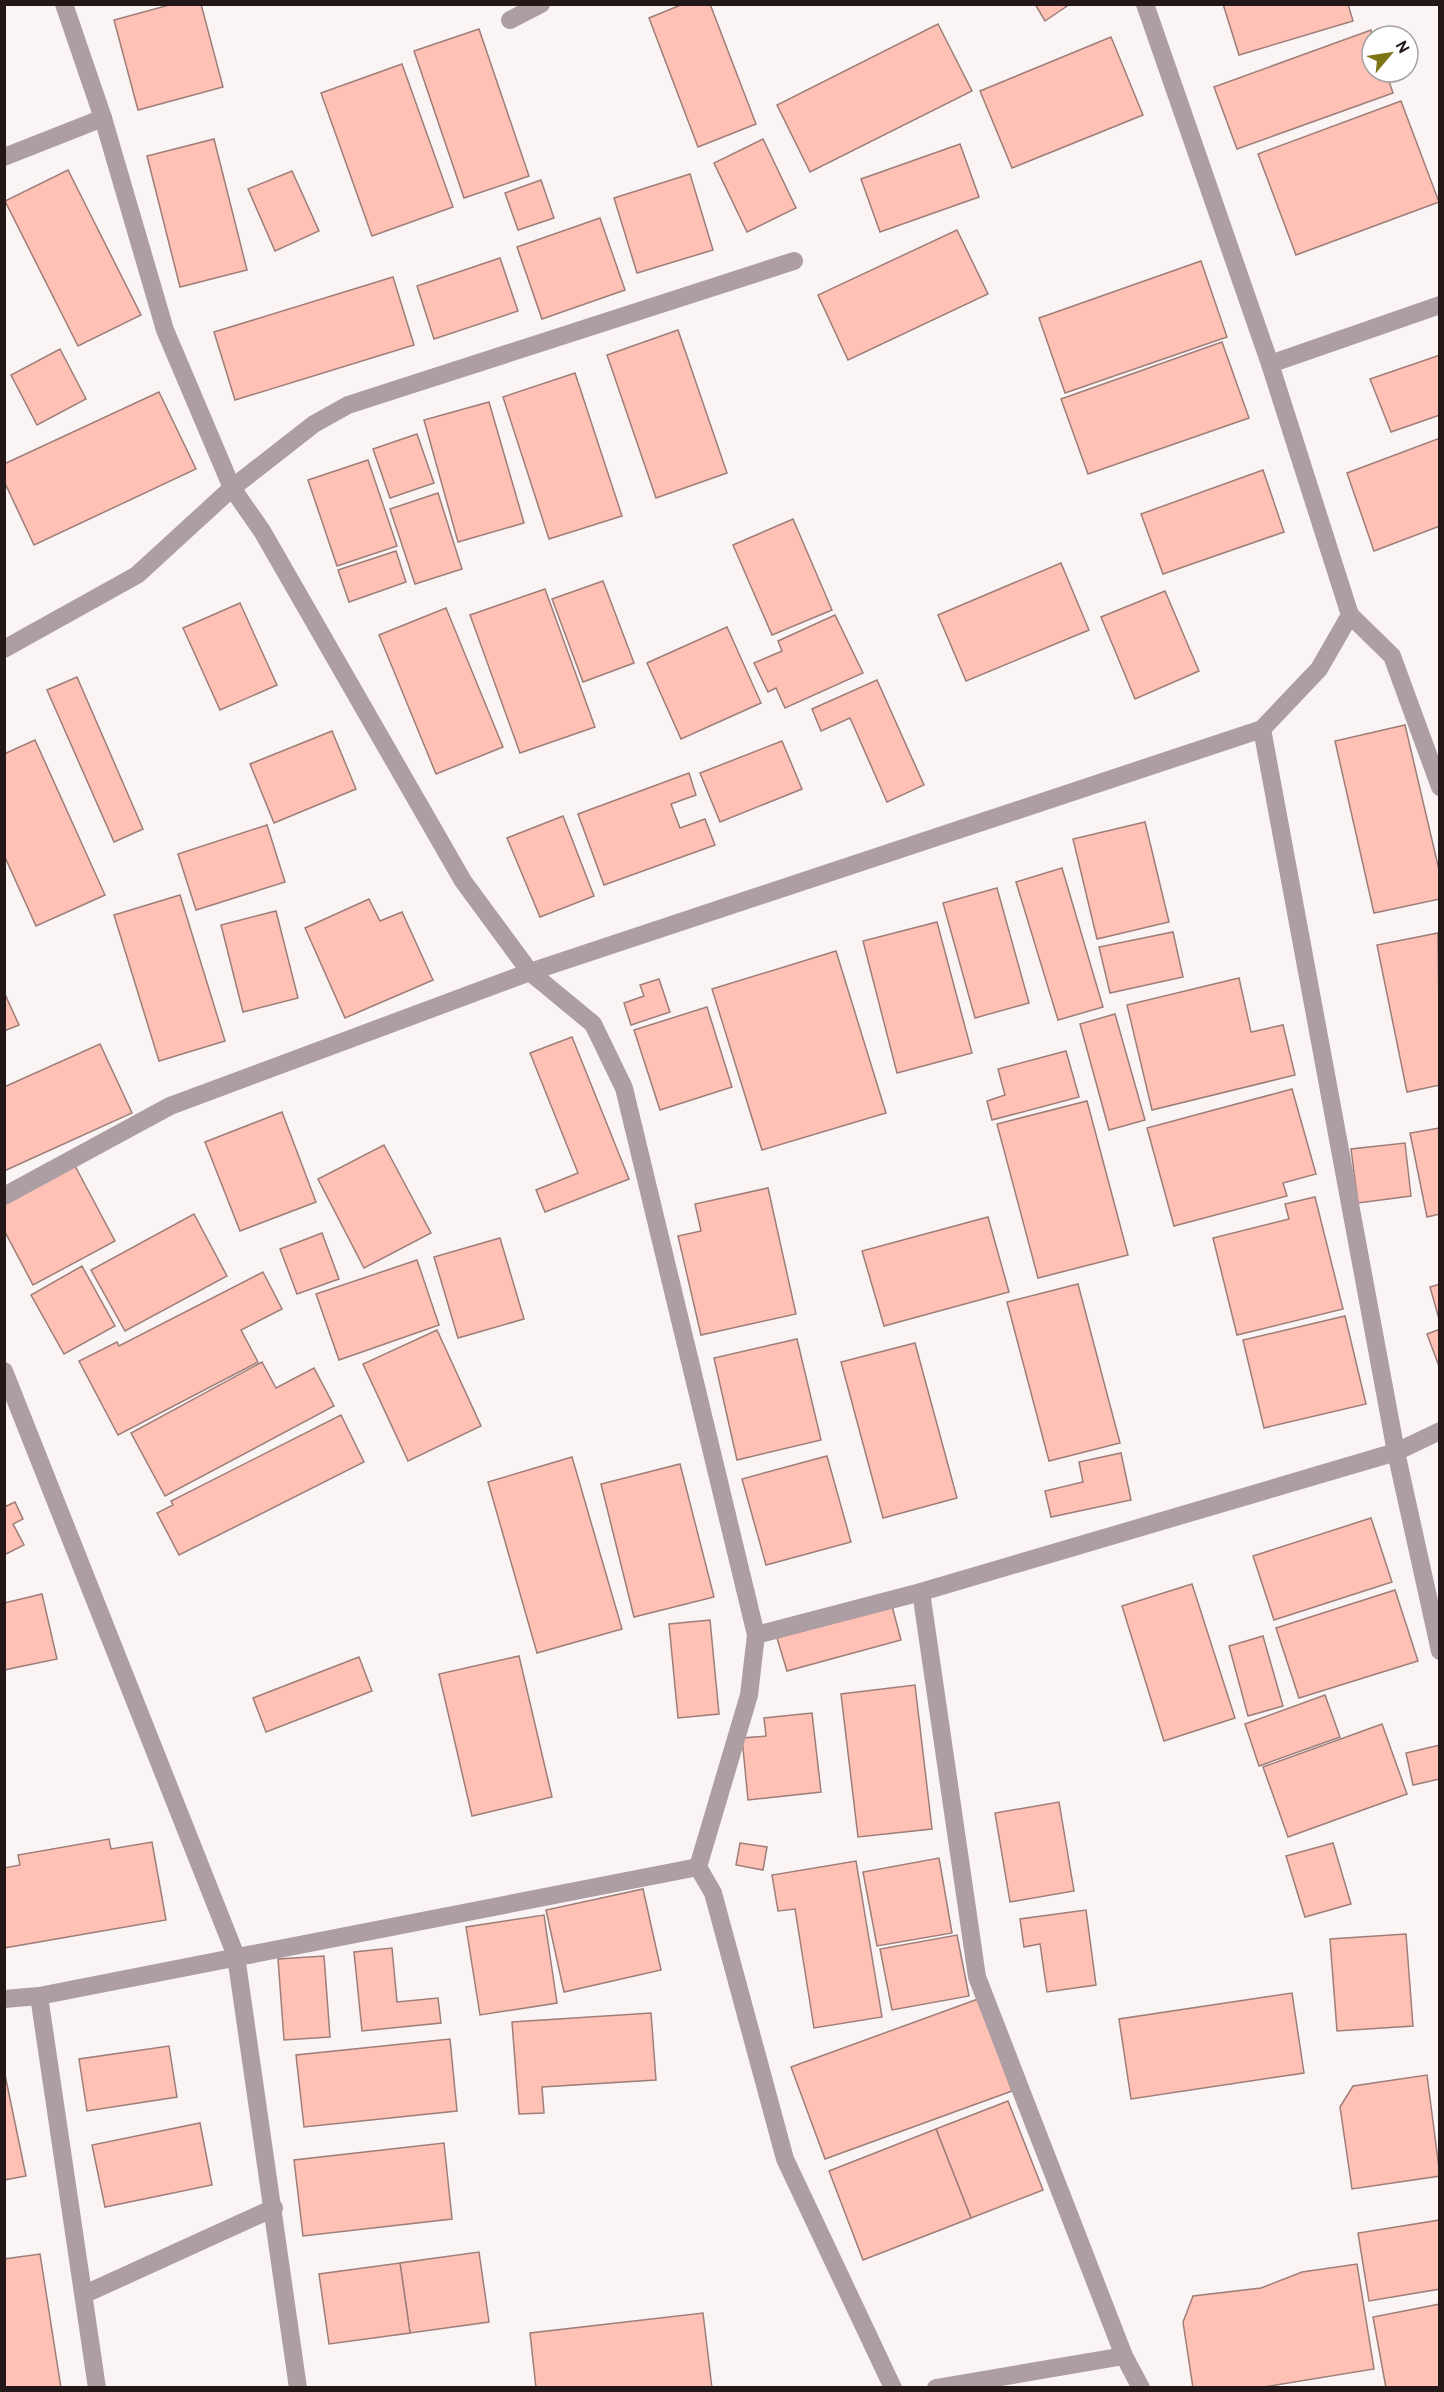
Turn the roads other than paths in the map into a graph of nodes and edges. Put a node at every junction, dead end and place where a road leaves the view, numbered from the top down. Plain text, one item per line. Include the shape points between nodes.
1 (64, 4) edge
2 (541, 4) edge
3 (1145, 4) edge
4 (510, 20) dead end
5 (103, 118) junction
6 (4, 157) edge
7 (794, 261) dead end
8 (1440, 305) edge
9 (1270, 364) junction
10 (232, 488) junction
11 (1350, 615) junction
12 (4, 649) edge
13 (1262, 729) junction
14 (1440, 787) edge
15 (530, 972) junction
16 (4, 1196) edge
17 (4, 1371) edge
18 (1440, 1431) edge
19 (1396, 1452) junction
20 (921, 1592) junction
21 (756, 1635) junction
22 (1440, 1651) edge
23 (698, 1867) junction
24 (236, 1956) junction
25 (39, 1996) junction
26 (4, 2000) edge
27 (274, 2208) junction
28 (84, 2294) junction
29 (1124, 2356) junction
30 (98, 2388) edge
31 (298, 2388) edge
32 (893, 2388) edge
33 (936, 2388) edge
34 (1141, 2388) edge

1 - 5 street
2 - 4 street
3 - 9 street
5 - 6 street
5 - 10 street via 165,330
7 - 10 street via 348,405 314,424
8 - 9 street
9 - 11 street
10 - 12 street via 137,575
10 - 15 street via 268,542 463,881
11 - 13 street via 1319,669
11 - 14 street via 1392,656
13 - 15 street
13 - 19 street
15 - 16 street via 170,1106
15 - 21 street via 593,1024 624,1088
17 - 24 street
18 - 19 street
19 - 20 street
19 - 22 street
20 - 21 street
20 - 29 street via 977,1977
21 - 23 street via 749,1695
23 - 24 street
23 - 32 street via 713,1893 785,2159
24 - 25 street
24 - 27 street
25 - 26 street
25 - 28 street
27 - 28 street
27 - 31 street
28 - 30 street
29 - 33 street
29 - 34 street

